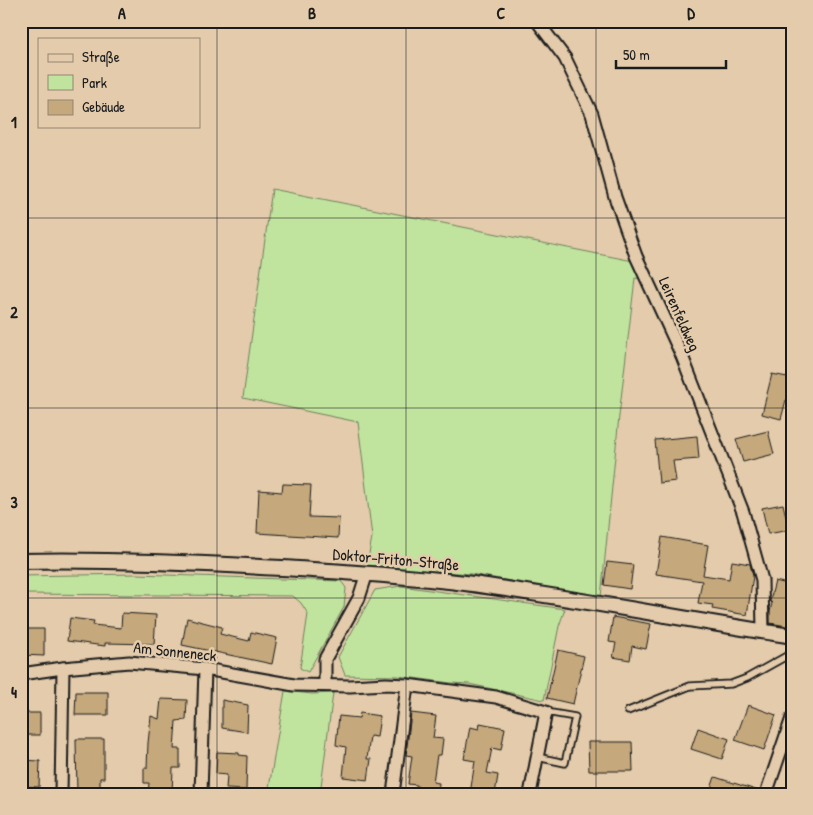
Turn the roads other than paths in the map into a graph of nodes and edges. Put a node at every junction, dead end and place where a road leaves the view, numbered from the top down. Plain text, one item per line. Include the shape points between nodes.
1 (537, 21) edge
2 (21, 561) edge
3 (368, 573) junction
4 (763, 632) junction
5 (792, 636) edge
6 (792, 653) edge
7 (63, 668) junction
8 (205, 669) junction
9 (21, 674) edge
10 (324, 685) junction
11 (407, 685) junction
12 (628, 711) dead end
13 (546, 712) junction
14 (792, 718) edge
15 (537, 757) junction
16 (61, 794) edge
17 (200, 794) edge
18 (393, 794) edge
19 (530, 794) edge
20 (766, 794) edge

1 - 4 street, Leirenfeldweg via 579,83 592,114 636,256 682,356 743,512 762,580
2 - 3 street, Doktor-Friton-Straße via 152,561
3 - 4 street, Doktor-Friton-Straße via 549,595
3 - 10 street via 359,598 325,658
4 - 5 street, Doktor-Friton-Straße
6 - 12 lane via 731,684 690,686
7 - 8 street, Am Sonneneck via 129,662
7 - 9 street, Am Sonneneck
7 - 16 street
8 - 10 street, Am Sonneneck via 294,686
8 - 17 street
10 - 11 street, Am Sonneneck
11 - 13 street, Am Sonneneck via 496,698
11 - 18 street
13 - 15 street
13 - 15 lane via 575,717 565,763
14 - 20 street
15 - 19 street

